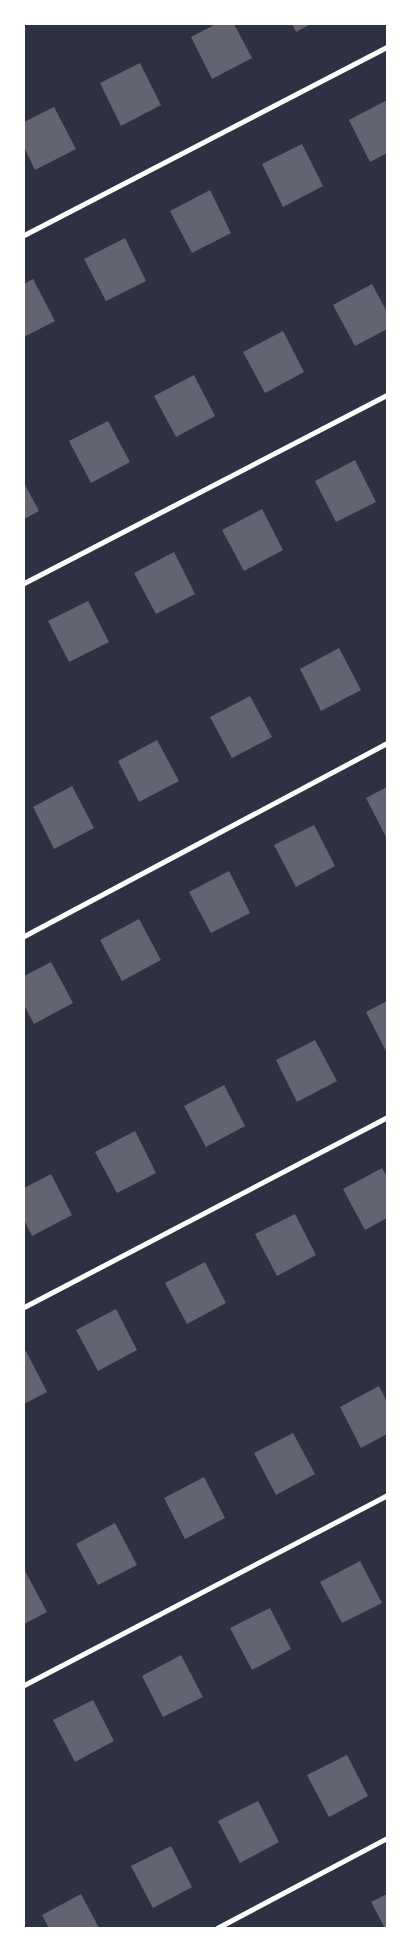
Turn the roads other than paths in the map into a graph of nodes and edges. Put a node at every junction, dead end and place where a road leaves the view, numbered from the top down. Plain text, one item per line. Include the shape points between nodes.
1 (387, 47) edge
2 (24, 235) edge
3 (387, 395) edge
4 (24, 583) edge
5 (387, 744) edge
6 (24, 936) edge
7 (387, 1117) edge
8 (24, 1307) edge
9 (387, 1495) edge
10 (24, 1685) edge
11 (387, 1838) edge
12 (216, 1928) edge

1 - 2 street
3 - 4 street
5 - 6 street
7 - 8 street
9 - 10 street
11 - 12 street

